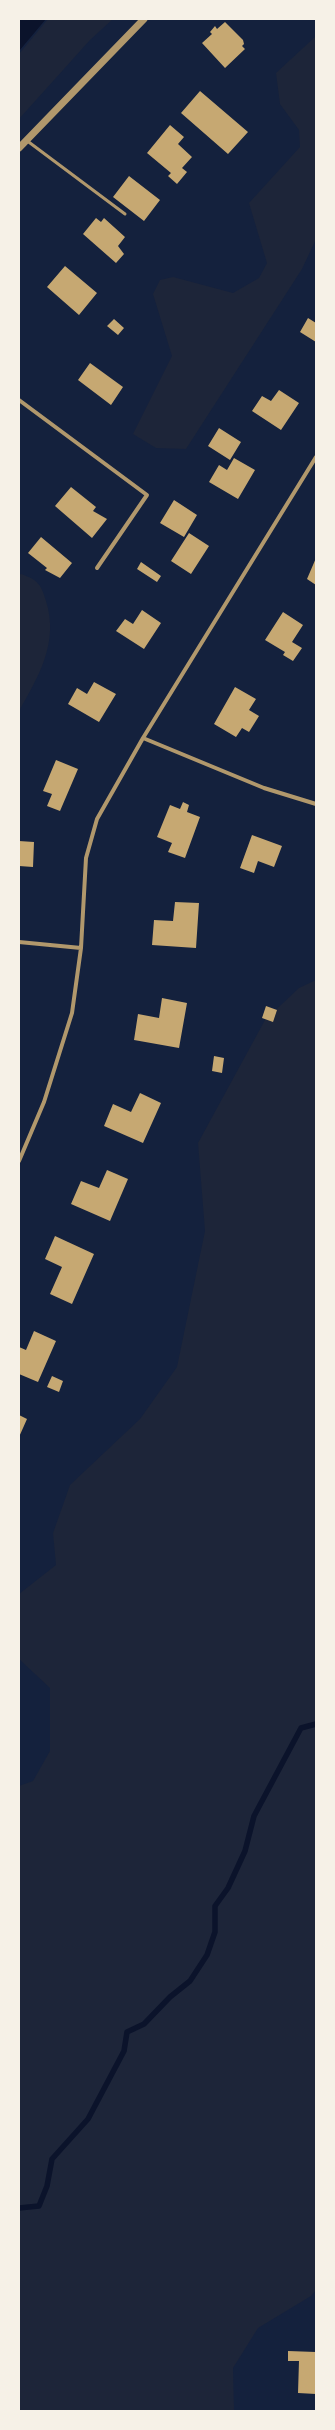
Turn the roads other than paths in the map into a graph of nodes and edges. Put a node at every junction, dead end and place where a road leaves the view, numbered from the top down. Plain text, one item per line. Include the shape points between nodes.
1 (144, 19) edge
2 (26, 140) junction
3 (19, 148) edge
4 (125, 214) dead end
5 (19, 400) edge
6 (316, 457) edge
7 (97, 568) dead end
8 (143, 738) junction
9 (316, 804) edge
10 (19, 942) edge
11 (81, 948) junction
12 (19, 1161) edge

1 - 2 street
2 - 3 street
2 - 4 lane
5 - 7 street via 147,495
6 - 8 street
8 - 9 street via 264,788
8 - 11 street via 97,819 86,858
10 - 11 street
11 - 12 street via 72,1013 44,1102

